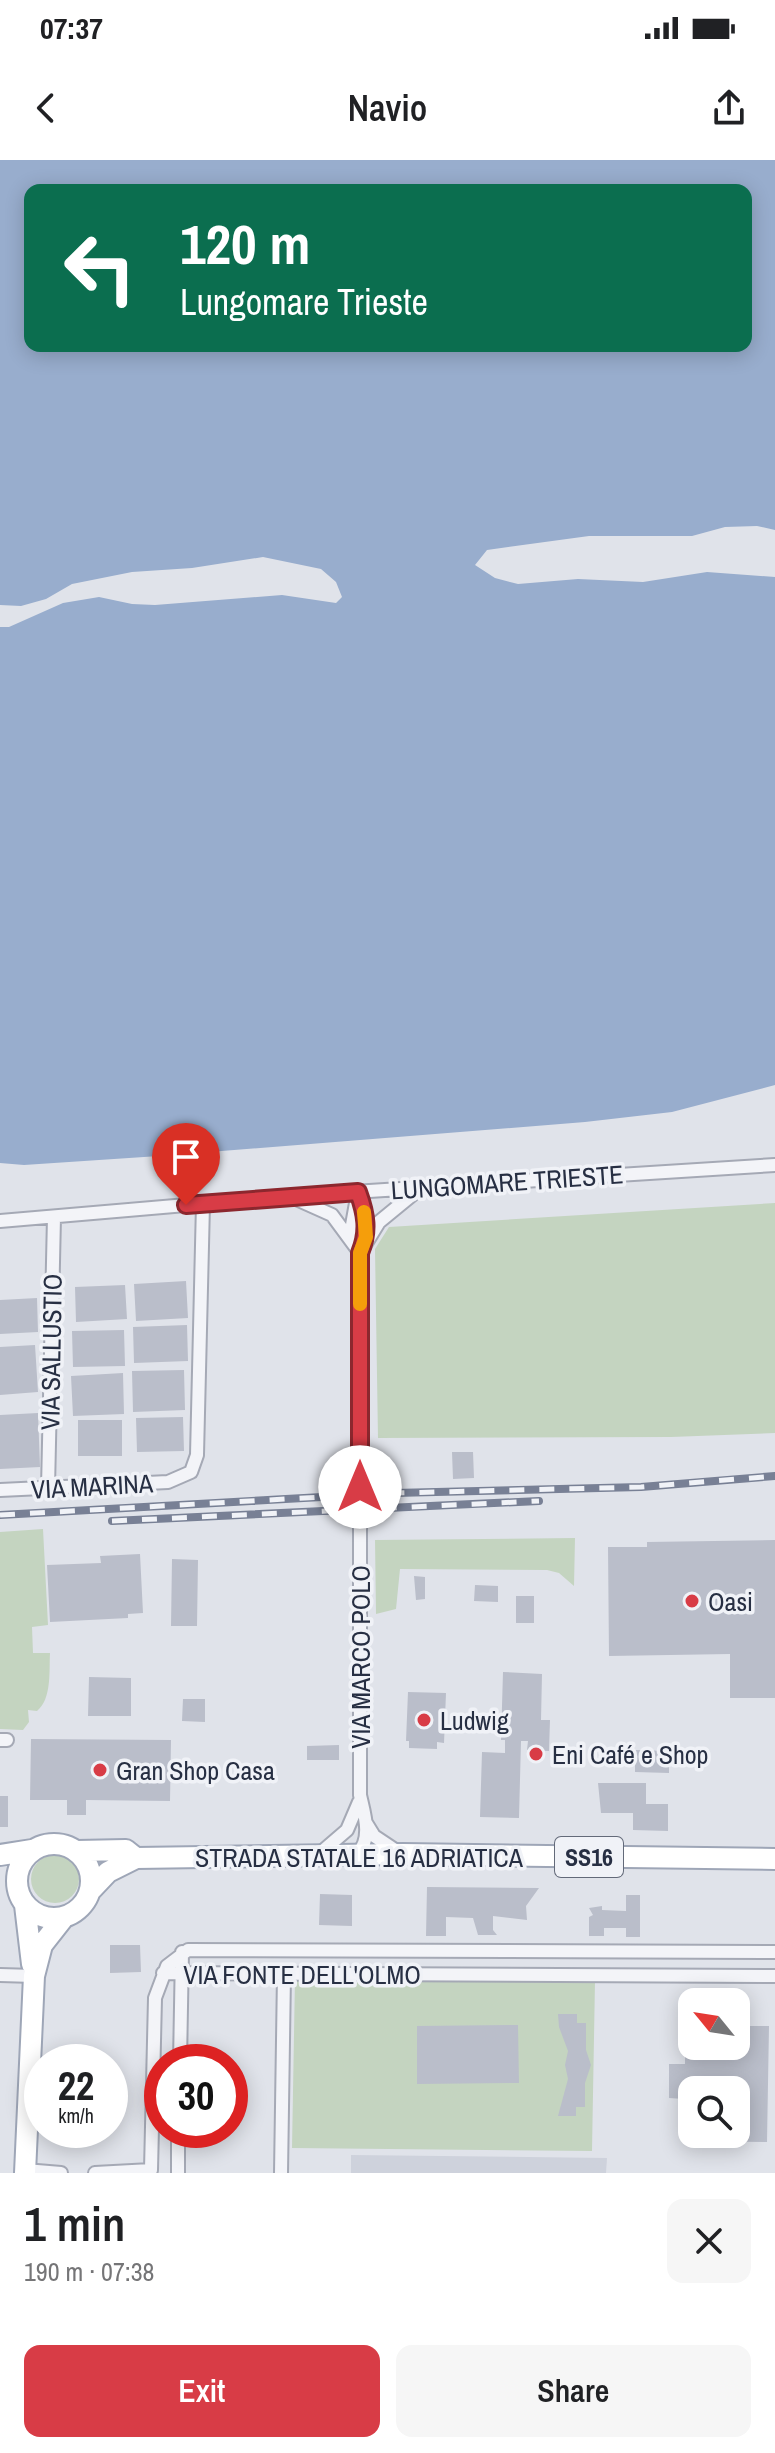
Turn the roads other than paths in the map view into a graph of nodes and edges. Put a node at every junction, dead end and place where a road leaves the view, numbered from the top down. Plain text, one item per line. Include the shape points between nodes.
1 (775, 1165) edge
2 (420, 1188) junction
3 (358, 1192) junction
4 (291, 1196) junction
5 (203, 1204) junction
6 (54, 1217) junction
7 (0, 1221) edge
8 (350, 1236) junction
9 (366, 1237) junction
10 (360, 1253) junction
11 (360, 1487) tunnel mouth
12 (48, 1488) junction
13 (0, 1490) edge
14 (360, 1520) tunnel mouth
15 (360, 1795) junction
16 (365, 1820) junction
17 (32, 1850) junction
18 (77, 1851) junction
19 (357, 1854) junction
20 (403, 1854) junction
21 (0, 1855) edge
22 (316, 1856) junction
23 (136, 1858) junction
24 (775, 1859) edge
25 (0, 1876) edge
26 (90, 1891) junction
27 (21, 1898) junction
28 (64, 1917) junction
29 (182, 1952) junction
30 (775, 1952) edge
31 (163, 1973) junction
32 (182, 1974) junction
33 (284, 1974) junction
34 (0, 1975) edge
35 (34, 1976) junction
36 (775, 1976) edge
37 (180, 2044) edge
38 (178, 2148) edge
39 (25, 2172) edge
40 (61, 2173) edge
41 (95, 2173) edge
42 (178, 2173) edge
43 (281, 2173) edge

1 - 2 street, LUNGOMARE TRIESTE
2 - 3 street, LUNGOMARE TRIESTE
2 - 9 street
3 - 4 street, LUNGOMARE TRIESTE
3 - 8 street
3 - 9 street
4 - 5 street, LUNGOMARE TRIESTE
4 - 8 street via 325,1211
5 - 6 street, LUNGOMARE TRIESTE
5 - 12 street, VIA MARINA via 194,1467 168,1482
6 - 7 street, LUNGOMARE TRIESTE
6 - 12 street, VIA SALLUSTIO
8 - 10 street
9 - 10 street
10 - 11 street
12 - 13 street, VIA MARINA
14 - 15 street, VIA MARCO POLO
15 - 16 street, VIA MARCO POLO
15 - 22 street, VIA MARCO POLO via 347,1830
16 - 19 street, VIA MARCO POLO via 365,1842
16 - 20 street via 374,1836
17 - 18 main road, SS16 via 60,1843
17 - 21 main road, SS16
17 - 27 main road via 18,1868
18 - 23 main road, STRADA STATALE 16 ADRIATICA / SS16 via 126,1850
18 - 26 main road via 88,1865
19 - 20 main road, STRADA STATALE 16 ADRIATICA / SS16
19 - 22 main road, STRADA STATALE 16 ADRIATICA / SS16
20 - 24 main road, STRADA STATALE 16 ADRIATICA / SS16
22 - 23 main road, STRADA STATALE 16 ADRIATICA / SS16
23 - 26 main road via 108,1872
25 - 27 main road
26 - 28 main road via 80,1907
27 - 28 main road via 43,1917
27 - 35 main road
28 - 35 main road via 42,1945
29 - 30 street, VIA FONTE DELL'OLMO
29 - 31 street, VIA FONTE DELL'OLMO
29 - 32 street
31 - 32 street, VIA FONTE DELL'OLMO
31 - 41 street via 154,2007 151,2170
32 - 33 street, VIA FONTE DELL'OLMO
32 - 37 street
33 - 36 street, VIA FONTE DELL'OLMO
33 - 43 street
34 - 35 street
35 - 39 main road
38 - 42 street
39 - 40 street

